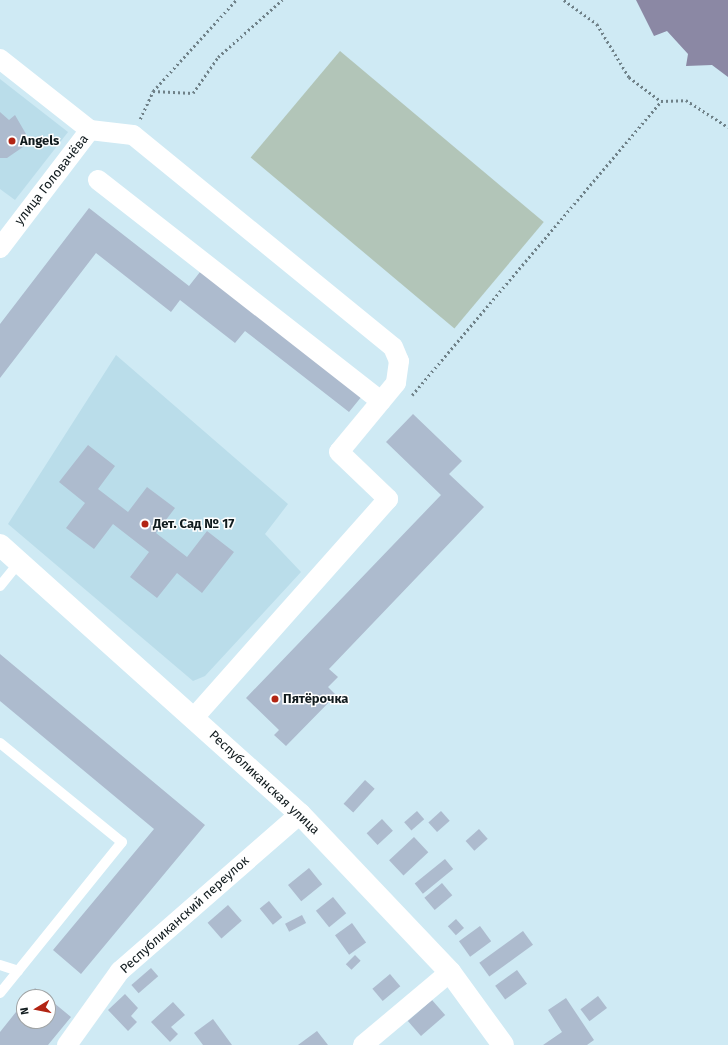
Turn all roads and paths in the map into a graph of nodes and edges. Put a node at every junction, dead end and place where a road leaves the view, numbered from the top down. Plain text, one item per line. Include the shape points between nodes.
1 (236, 0) edge
2 (282, 0) edge
3 (564, 0) edge
4 (0, 59) edge
5 (153, 91) junction
6 (661, 101) junction
7 (728, 127) edge
8 (90, 130) junction
9 (133, 135) junction
10 (98, 180) dead end
11 (0, 248) edge
12 (381, 401) junction
13 (407, 402) dead end
14 (0, 545) edge
15 (20, 561) junction
16 (0, 586) edge
17 (193, 719) junction
18 (0, 743) edge
19 (300, 814) junction
20 (0, 966) edge
21 (18, 971) junction
22 (450, 972) junction
23 (0, 994) edge
24 (67, 1045) edge
25 (363, 1045) edge
26 (503, 1045) edge

1 - 5 path
2 - 5 path via 218,57 193,93
3 - 6 path via 597,24 629,77
4 - 8 street
5 - 9 path
6 - 7 path via 686,100
6 - 13 path
8 - 9 street
8 - 11 street, улица Головачёва
9 - 12 street via 393,347 399,361 396,383
10 - 12 street
12 - 17 street via 339,452 388,499
14 - 15 street, Республиканская улица
15 - 16 lane
15 - 17 street, Республиканская улица
17 - 19 street, Республиканская улица
18 - 21 lane via 122,842
19 - 22 street, Республиканская улица
19 - 24 street, Республиканский переулок via 120,971
20 - 21 lane
21 - 23 lane
22 - 25 street
22 - 26 street, Республиканская улица

